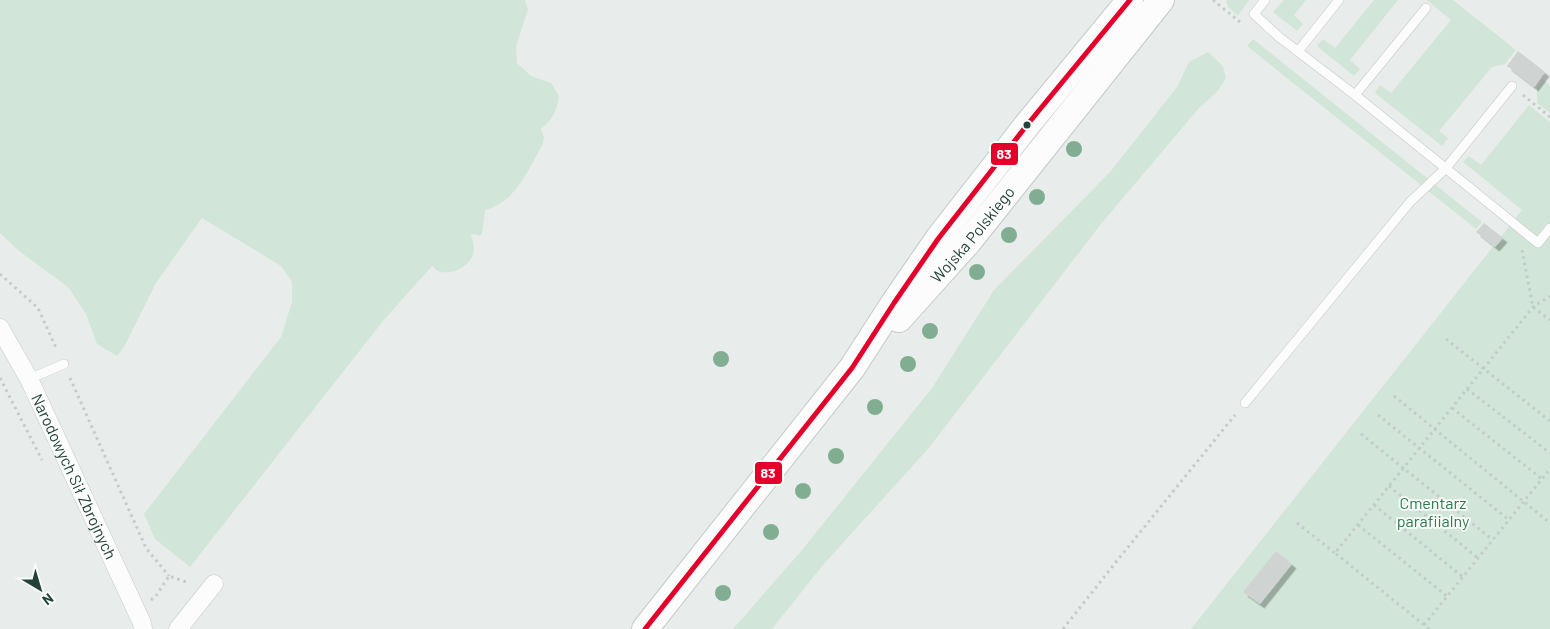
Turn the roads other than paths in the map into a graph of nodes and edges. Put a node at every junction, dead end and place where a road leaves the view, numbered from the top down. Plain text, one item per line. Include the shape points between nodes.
1 (1130, 0) edge
2 (1161, 0) edge
3 (1264, 0) edge
4 (1339, 0) edge
5 (1426, 8) dead end
6 (1299, 50) junction
7 (1512, 86) road end
8 (1355, 95) junction
9 (1446, 168) junction
10 (1550, 228) edge
11 (0, 328) edge
12 (64, 364) road end
13 (852, 368) junction
14 (29, 379) junction
15 (1245, 403) road end
16 (210, 589) road end
17 (143, 629) edge
18 (178, 629) edge
19 (645, 629) edge

1 - 13 main road, Wojska Polskiego via 938,239
2 - 13 main road, Wojska Polskiego via 969,241
3 - 6 lane via 1254,14
4 - 6 lane
5 - 8 lane
6 - 8 lane
7 - 9 lane
8 - 9 lane
9 - 10 lane via 1538,243
9 - 15 lane via 1410,202
11 - 14 street, Narodowych Sił Zbrojnych
12 - 14 lane
13 - 19 main road, Wojska Polskiego
14 - 17 street, Narodowych Sił Zbrojnych
16 - 18 street

